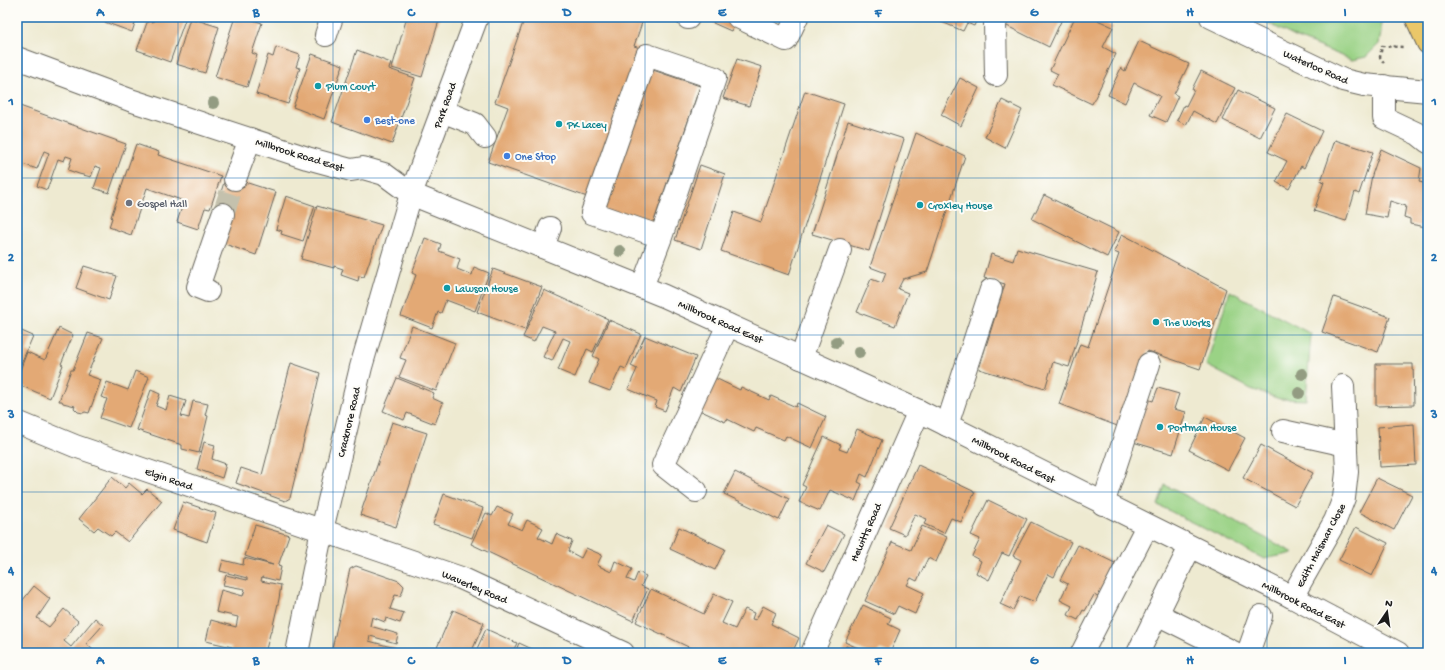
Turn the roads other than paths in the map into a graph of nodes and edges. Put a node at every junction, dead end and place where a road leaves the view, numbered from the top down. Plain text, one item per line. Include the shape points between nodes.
1 (477, 17) edge
2 (738, 17) edge
3 (797, 17) edge
4 (998, 17) edge
5 (1211, 17) edge
6 (1416, 17) edge
7 (1428, 43) edge
8 (17, 58) edge
9 (996, 75) dead end
10 (1384, 86) junction
11 (1428, 91) edge
12 (442, 111) junction
13 (485, 138) dead end
14 (250, 139) junction
15 (1428, 142) edge
16 (235, 179) tunnel mouth
17 (411, 194) junction
18 (223, 214) tunnel mouth
19 (661, 237) junction
20 (840, 250) dead end
21 (642, 287) junction
22 (991, 290) dead end
23 (208, 291) dead end
24 (728, 325) junction
25 (801, 358) junction
26 (1149, 364) dead end
27 (1344, 386) dead end
28 (919, 412) junction
29 (17, 422) edge
30 (948, 425) junction
31 (1284, 431) dead end
32 (1346, 444) junction
33 (696, 491) dead end
34 (1103, 504) junction
35 (1147, 526) junction
36 (322, 530) junction
37 (1190, 547) junction
38 (1292, 597) junction
39 (1158, 614) junction
40 (1261, 616) dead end
41 (297, 653) edge
42 (623, 653) edge
43 (812, 653) edge
44 (1082, 653) edge
45 (1138, 653) edge
46 (1235, 653) edge
47 (1248, 653) edge
48 (1398, 653) edge

1 - 12 street, Park Road
2 - 3 street via 786,40
4 - 9 street via 995,23
5 - 10 street, Waterloo Road via 1343,80
6 - 7 main road
8 - 14 street, Millbrook Road East via 130,100
10 - 11 street, Waterloo Road
10 - 15 street via 1384,118 1418,134
12 - 13 street via 475,124
12 - 17 street, Park Road
14 - 16 street
14 - 17 street, Millbrook Road East via 351,170 363,168 384,174
17 - 21 street, Millbrook Road East via 547,238
17 - 36 street, Cracknore Road via 361,367
18 - 23 street via 198,288
19 - 19 street via 715,78 647,55 592,213
19 - 21 street
20 - 25 street
21 - 24 street, Millbrook Road East
22 - 30 street
24 - 25 street, Millbrook Road East
24 - 33 street via 663,465
25 - 28 street, Millbrook Road East
26 - 34 street
27 - 32 street, Edith Haisman Close
28 - 30 street, Millbrook Road East
28 - 43 street, Hewitts Road
29 - 36 street, Elgin Road via 75,446
30 - 34 street, Millbrook Road East
31 - 32 street
32 - 38 street, Edith Haisman Close via 1347,472 1344,498 1335,521
34 - 35 street, Millbrook Road East
35 - 37 street, Millbrook Road East
35 - 44 street
36 - 41 street, Cracknore Road
36 - 42 street, Waverley Road via 461,578
37 - 38 street, Millbrook Road East
37 - 39 street
38 - 48 street, Millbrook Road East
39 - 45 street
39 - 46 street
40 - 47 street

